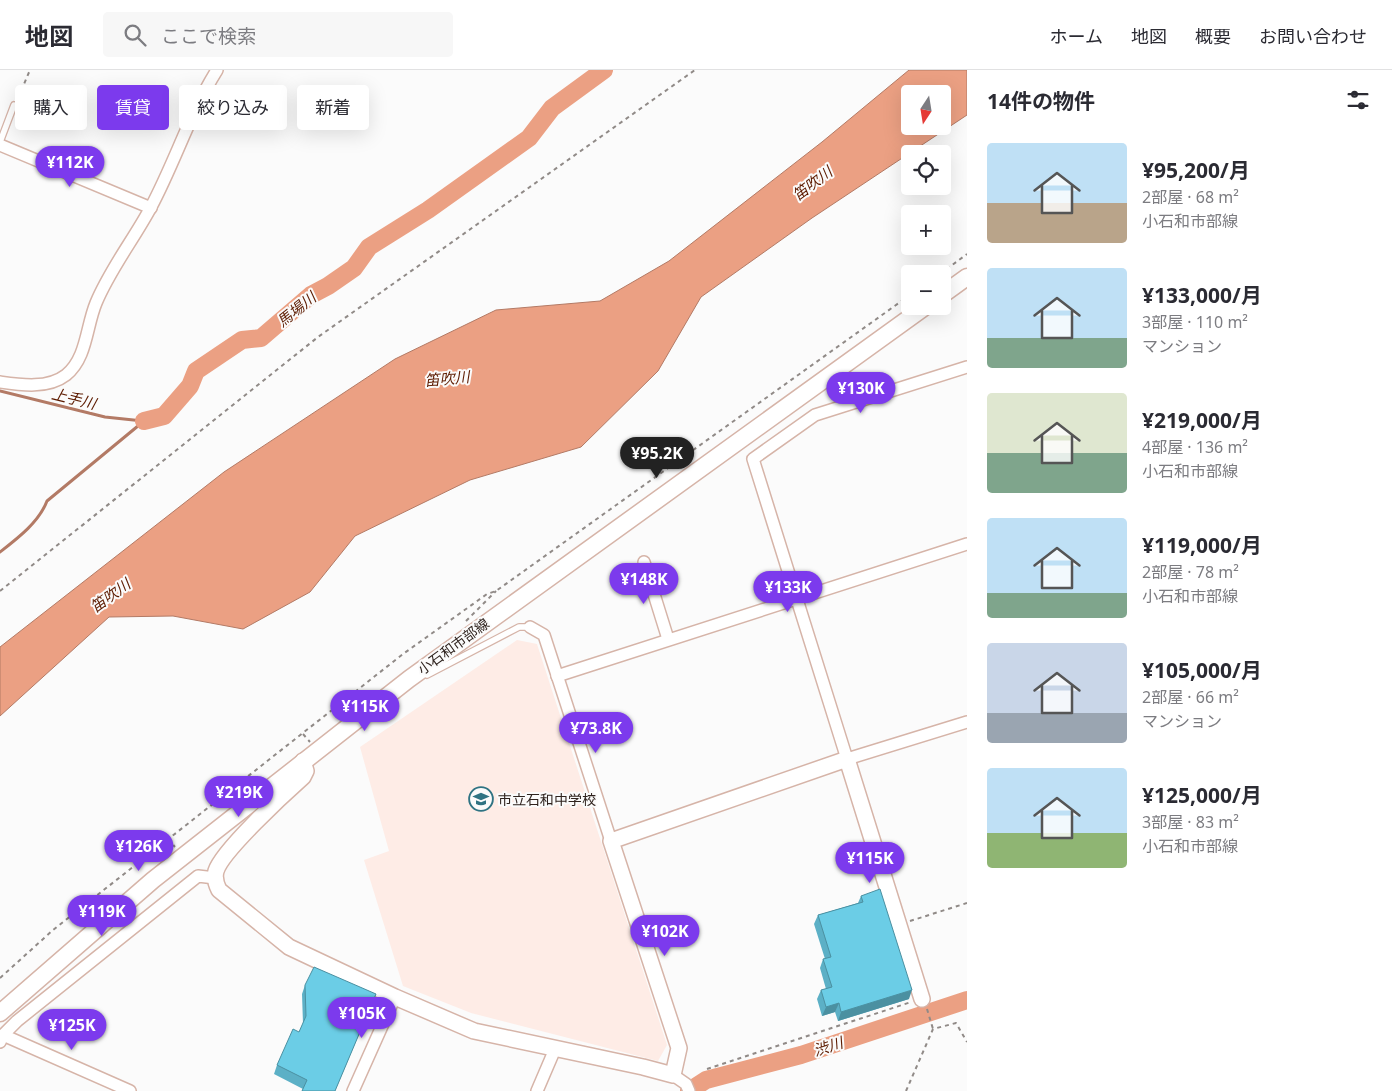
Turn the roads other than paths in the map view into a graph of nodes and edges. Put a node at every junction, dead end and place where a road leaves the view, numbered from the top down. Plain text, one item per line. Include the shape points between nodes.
1 (217, 70) edge
2 (14, 105) road end
3 (0, 143) edge
4 (151, 208) junction
5 (967, 277) edge
6 (951, 289) edge
7 (914, 315) edge
8 (967, 367) edge
9 (0, 382) edge
10 (967, 544) edge
11 (644, 562) dead end
12 (796, 597) junction
13 (530, 627) joint
14 (668, 639) junction
15 (557, 676) junction
16 (408, 679) junction
17 (967, 722) edge
18 (847, 759) junction
19 (303, 761) junction
20 (611, 841) junction
21 (214, 878) junction
22 (395, 997) junction
23 (924, 1004) road end
24 (0, 1012) edge
25 (2, 1038) edge
26 (555, 1049) junction
27 (673, 1075) junction
28 (687, 1088) edge
29 (130, 1091) edge
30 (353, 1091) edge
31 (537, 1091) edge

1 - 4 street
2 - 3 lane
3 - 4 street
4 - 9 street via 96,302 76,366 55,382 43,385
5 - 6 main road
7 - 16 main road, 小石和市部線
8 - 12 street via 815,415 753,459
10 - 12 street
11 - 14 street
12 - 14 street
12 - 18 street
13 - 15 street via 544,636
13 - 16 lane via 519,627 416,681
14 - 15 street
15 - 20 street
16 - 19 main road, 小石和市部線
17 - 18 street
18 - 20 street
18 - 23 street
19 - 21 street via 306,771 303,777 274,802 219,863
19 - 24 main road, 小石和市部線 via 153,880
20 - 27 street via 679,1048
21 - 22 street via 219,890 290,947
21 - 25 street via 198,876
22 - 26 street via 474,1031
22 - 30 street
25 - 29 street
26 - 27 street
26 - 31 street
27 - 28 street

